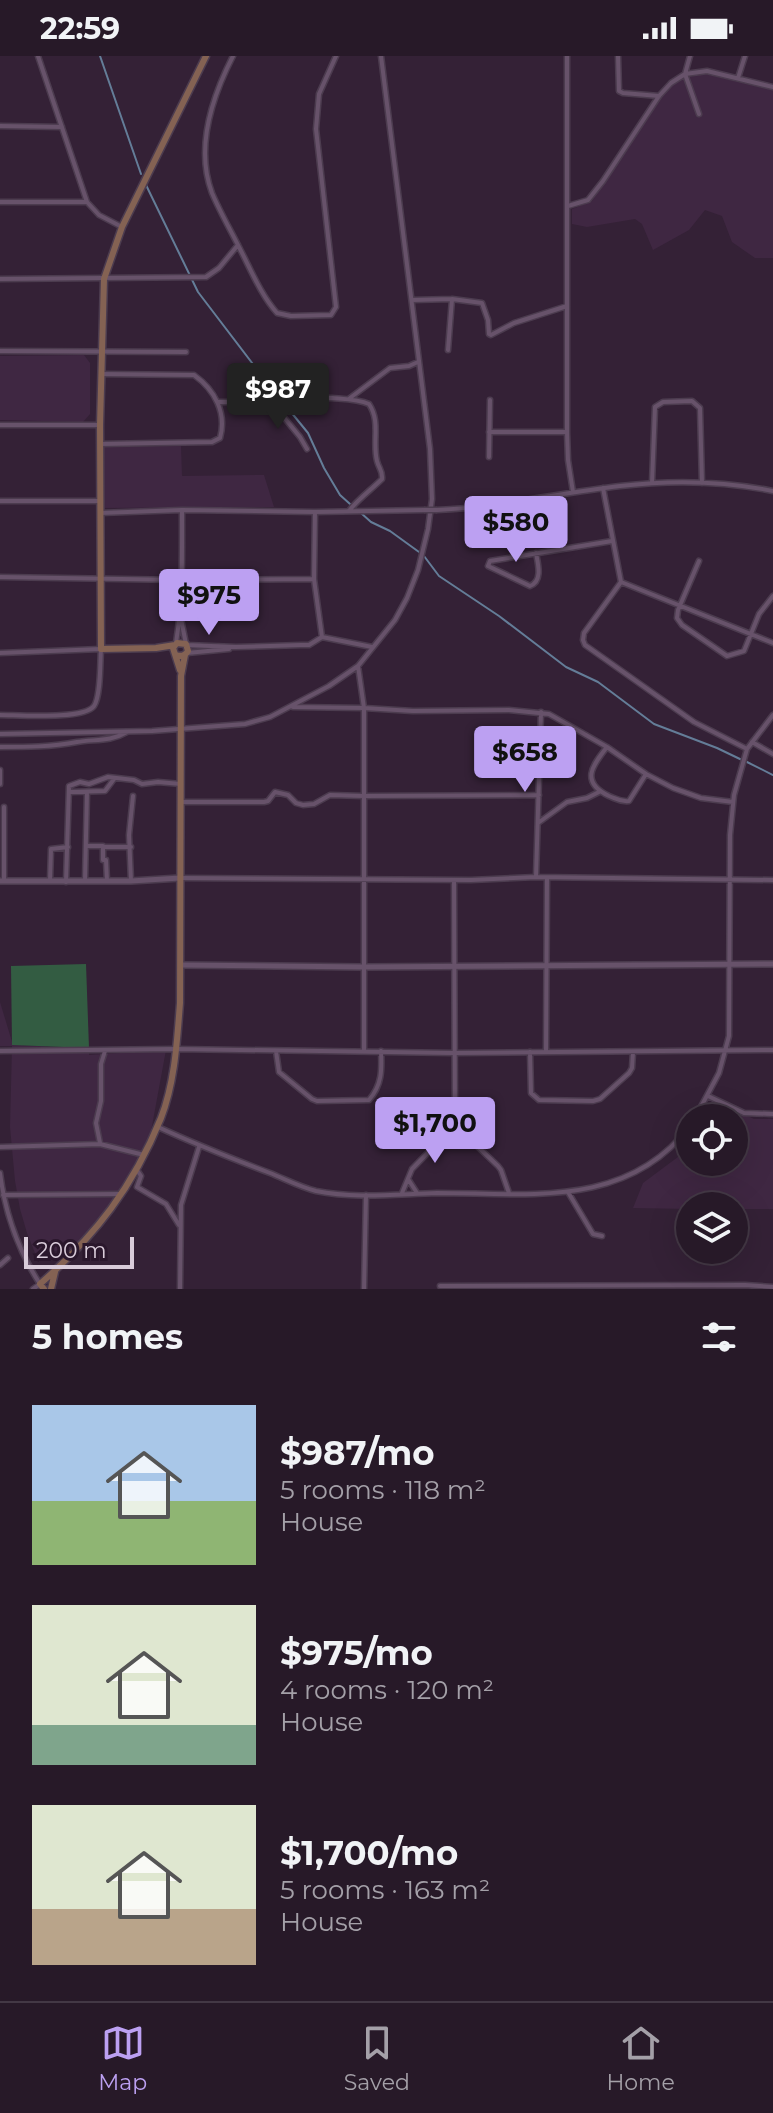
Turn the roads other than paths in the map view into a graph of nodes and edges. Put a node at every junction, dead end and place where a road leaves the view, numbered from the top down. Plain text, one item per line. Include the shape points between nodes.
1 (38, 56) edge
2 (206, 56) edge
3 (233, 56) edge
4 (336, 56) edge
5 (381, 56) edge
6 (567, 56) edge
7 (618, 56) edge
8 (690, 56) edge
9 (745, 56) edge
10 (685, 74) junction
11 (738, 78) junction
12 (773, 87) edge
13 (659, 96) junction
14 (699, 114) dead end
15 (0, 126) edge
16 (62, 127) junction
17 (0, 202) edge
18 (87, 202) junction
19 (568, 206) junction
20 (122, 227) junction
21 (238, 245) junction
22 (0, 279) edge
23 (104, 279) junction
24 (410, 298) junction
25 (452, 299) junction
26 (567, 306) junction
27 (101, 350) junction
28 (448, 350) dead end
29 (0, 351) edge
30 (186, 352) dead end
31 (419, 362) junction
32 (101, 374) junction
33 (269, 399) junction
34 (348, 400) junction
35 (490, 400) dead end
36 (218, 402) junction
37 (0, 425) edge
38 (100, 425) junction
39 (489, 432) junction
40 (567, 432) junction
41 (100, 444) junction
42 (307, 449) dead end
43 (489, 457) dead end
44 (652, 483) junction
45 (702, 484) junction
46 (603, 488) junction
47 (773, 491) edge
48 (573, 492) junction
49 (0, 501) edge
50 (101, 501) junction
51 (182, 510) junction
52 (349, 511) junction
53 (315, 512) junction
54 (100, 513) junction
55 (612, 541) junction
56 (536, 553) junction
57 (699, 561) dead end
58 (0, 577) edge
59 (100, 578) junction
60 (314, 579) junction
61 (182, 580) junction
62 (621, 582) junction
63 (773, 596) edge
64 (680, 605) junction
65 (180, 617) junction
66 (752, 634) junction
67 (322, 637) junction
68 (773, 643) edge
69 (175, 645) junction
70 (374, 647) junction
71 (156, 648) junction
72 (101, 649) junction
73 (186, 649) junction
74 (0, 653) edge
75 (176, 654) junction
76 (358, 666) junction
77 (181, 676) junction
78 (290, 707) junction
79 (364, 708) junction
80 (541, 712) junction
81 (0, 715) edge
82 (773, 715) edge
83 (181, 729) junction
84 (128, 731) junction
85 (0, 734) edge
86 (752, 742) junction
87 (0, 747) edge
88 (607, 747) junction
89 (747, 749) junction
90 (773, 754) edge
91 (0, 770) edge
92 (646, 774) junction
93 (114, 779) junction
94 (86, 783) junction
95 (0, 784) edge
96 (181, 784) junction
97 (86, 791) junction
98 (600, 791) junction
99 (70, 792) junction
100 (539, 795) junction
101 (133, 796) dead end
102 (364, 796) junction
103 (182, 802) junction
104 (733, 802) junction
105 (4, 807) dead end
106 (538, 823) junction
107 (86, 833) junction
108 (68, 847) junction
109 (103, 847) junction
110 (131, 847) junction
111 (536, 877) junction
112 (180, 878) junction
113 (547, 878) junction
114 (363, 879) junction
115 (454, 880) junction
116 (730, 880) junction
117 (773, 880) edge
118 (2, 881) edge
119 (50, 881) junction
120 (85, 881) junction
121 (107, 881) junction
122 (131, 881) junction
123 (66, 882) junction
124 (729, 963) junction
125 (546, 964) junction
126 (773, 964) edge
127 (181, 965) junction
128 (454, 965) junction
129 (363, 967) junction
130 (176, 1049) junction
131 (364, 1050) junction
132 (725, 1050) junction
133 (773, 1050) edge
134 (0, 1051) edge
135 (105, 1051) junction
136 (276, 1051) junction
137 (381, 1051) junction
138 (546, 1051) junction
139 (530, 1052) junction
140 (633, 1052) junction
141 (454, 1053) junction
142 (708, 1096) junction
143 (703, 1104) edge
144 (773, 1114) edge
145 (455, 1125) junction
146 (156, 1126) junction
147 (676, 1143) edge
148 (100, 1144) junction
149 (0, 1147) edge
150 (199, 1147) junction
151 (144, 1155) junction
152 (137, 1170) junction
153 (0, 1173) edge
154 (408, 1179) junction
155 (503, 1179) junction
156 (568, 1192) junction
157 (417, 1193) junction
158 (493, 1193) junction
159 (509, 1193) junction
160 (122, 1194) junction
161 (402, 1194) junction
162 (3, 1195) junction
163 (366, 1195) junction
164 (180, 1227) junction
165 (602, 1236) dead end
166 (8, 1258) dead end
167 (0, 1265) edge
168 (57, 1269) junction
169 (42, 1286) edge
170 (440, 1286) dead end
171 (773, 1287) edge
172 (33, 1289) edge
173 (51, 1289) edge
174 (180, 1289) edge
175 (364, 1289) edge

1 - 16 street
2 - 20 main road
3 - 21 street via 211,112 205,155 213,194
4 - 21 street via 319,94 316,129 335,312 277,313
5 - 24 street
6 - 19 street
7 - 13 street via 619,91
8 - 10 street
9 - 11 street
10 - 11 street via 707,71
10 - 13 street
10 - 14 street
11 - 12 street
13 - 19 street via 588,200
15 - 16 street
16 - 18 street
17 - 18 street
18 - 20 street
19 - 26 street
20 - 23 main road
21 - 23 street via 206,277
22 - 23 street
23 - 27 main road
24 - 25 street
24 - 31 street
25 - 26 street via 482,303 491,335
25 - 28 street
26 - 40 street
27 - 29 street
27 - 30 street
27 - 32 main road
31 - 34 street via 390,368
31 - 70 street via 431,464 428,529 407,598
32 - 36 street via 194,375
32 - 38 main road
33 - 34 street
33 - 36 street
33 - 42 street
34 - 52 street via 367,403 374,413 377,463 383,474
35 - 39 street
36 - 41 street via 223,424 217,441
37 - 38 street
38 - 41 main road
39 - 40 street
39 - 43 street
40 - 48 street
41 - 50 main road
44 - 45 street
44 - 45 street via 655,407 692,401 700,408
44 - 46 street
45 - 47 street
46 - 48 street
46 - 55 street
48 - 52 street, bridge via 472,508
49 - 50 street
50 - 54 main road
51 - 53 street
51 - 54 street
51 - 61 street
52 - 53 street
53 - 60 street
54 - 59 main road
55 - 56 street
55 - 62 street
56 - 56 street via 539,576 533,586 488,564
57 - 64 street
58 - 59 street
59 - 61 street
59 - 72 main road
60 - 61 street
60 - 67 street
61 - 65 street
62 - 64 street
62 - 89 street via 584,633 585,645 694,722
63 - 66 street
64 - 66 street
64 - 66 street via 677,618 682,625 727,656 744,651
65 - 69 street
65 - 73 street
66 - 68 street
67 - 70 street
67 - 73 street via 309,645
69 - 71 main road
69 - 73 main road via 182,642
69 - 75 main road
70 - 76 street
71 - 72 main road
71 - 75 main road
72 - 74 street
72 - 81 street via 97,701 89,711
73 - 75 main road via 181,656
73 - 77 main road
75 - 77 main road
76 - 78 street
76 - 79 street
77 - 83 main road
78 - 79 street
78 - 83 street via 245,724
79 - 80 street
79 - 102 street
80 - 88 street
80 - 100 street
82 - 86 street
83 - 84 street
83 - 96 main road
84 - 85 street
84 - 87 street via 111,739 62,746
86 - 89 street
86 - 90 street
88 - 92 street
88 - 98 street via 592,766 592,781
89 - 104 street
91 - 95 street
92 - 98 street via 629,801
92 - 104 street via 701,798
93 - 94 street
93 - 96 street
93 - 97 street via 105,791
94 - 97 street
94 - 99 street via 71,785
96 - 103 main road
97 - 99 street
97 - 107 street
98 - 106 street via 567,802
99 - 108 street
100 - 102 street
100 - 106 street
101 - 110 street
102 - 103 street via 330,795 303,805 275,792 264,802
102 - 114 street
103 - 112 main road
104 - 116 street
105 - 118 street
106 - 111 street
107 - 109 street via 87,846
107 - 120 street
108 - 119 street via 51,849
108 - 123 street
109 - 110 street
109 - 121 street
110 - 122 street
111 - 113 street
111 - 115 street
112 - 114 street
112 - 122 street
112 - 127 main road
113 - 116 street
113 - 125 street
114 - 115 street
114 - 129 street
115 - 128 street
116 - 117 street
116 - 124 street
118 - 119 street
119 - 123 street
120 - 121 street
120 - 123 street
121 - 122 street
124 - 125 street
124 - 126 street
124 - 132 street
125 - 128 street
125 - 138 street
127 - 129 street
127 - 130 main road
128 - 129 street
128 - 141 street
129 - 131 street
130 - 135 street
130 - 136 street
130 - 146 main road
131 - 136 street
131 - 137 street
132 - 133 street
132 - 140 street
132 - 142 street
134 - 135 street
135 - 148 street via 96,1123
136 - 137 street via 279,1072 317,1101 369,1100 381,1079
137 - 141 street
138 - 139 street
138 - 140 street
139 - 140 street via 534,1098 593,1101 629,1073
139 - 141 street
141 - 145 street
142 - 143 street
142 - 144 street via 744,1113
145 - 154 street
145 - 155 street via 492,1159
146 - 150 street
146 - 151 main road
147 - 156 street via 643,1169 613,1183
148 - 149 street
148 - 151 street
150 - 163 street via 308,1189
150 - 164 street via 182,1196
151 - 152 main road
152 - 160 main road
152 - 164 street via 137,1187 166,1204
153 - 162 street
154 - 157 street
154 - 161 street
155 - 158 street
155 - 159 street
156 - 159 street
156 - 165 street via 587,1227
157 - 158 street
157 - 161 street
158 - 159 street
160 - 162 street
160 - 168 main road
161 - 163 street
162 - 169 street via 20,1249
163 - 175 street
164 - 174 street
166 - 167 street
168 - 169 main road
168 - 173 main road
169 - 172 street
170 - 171 street

